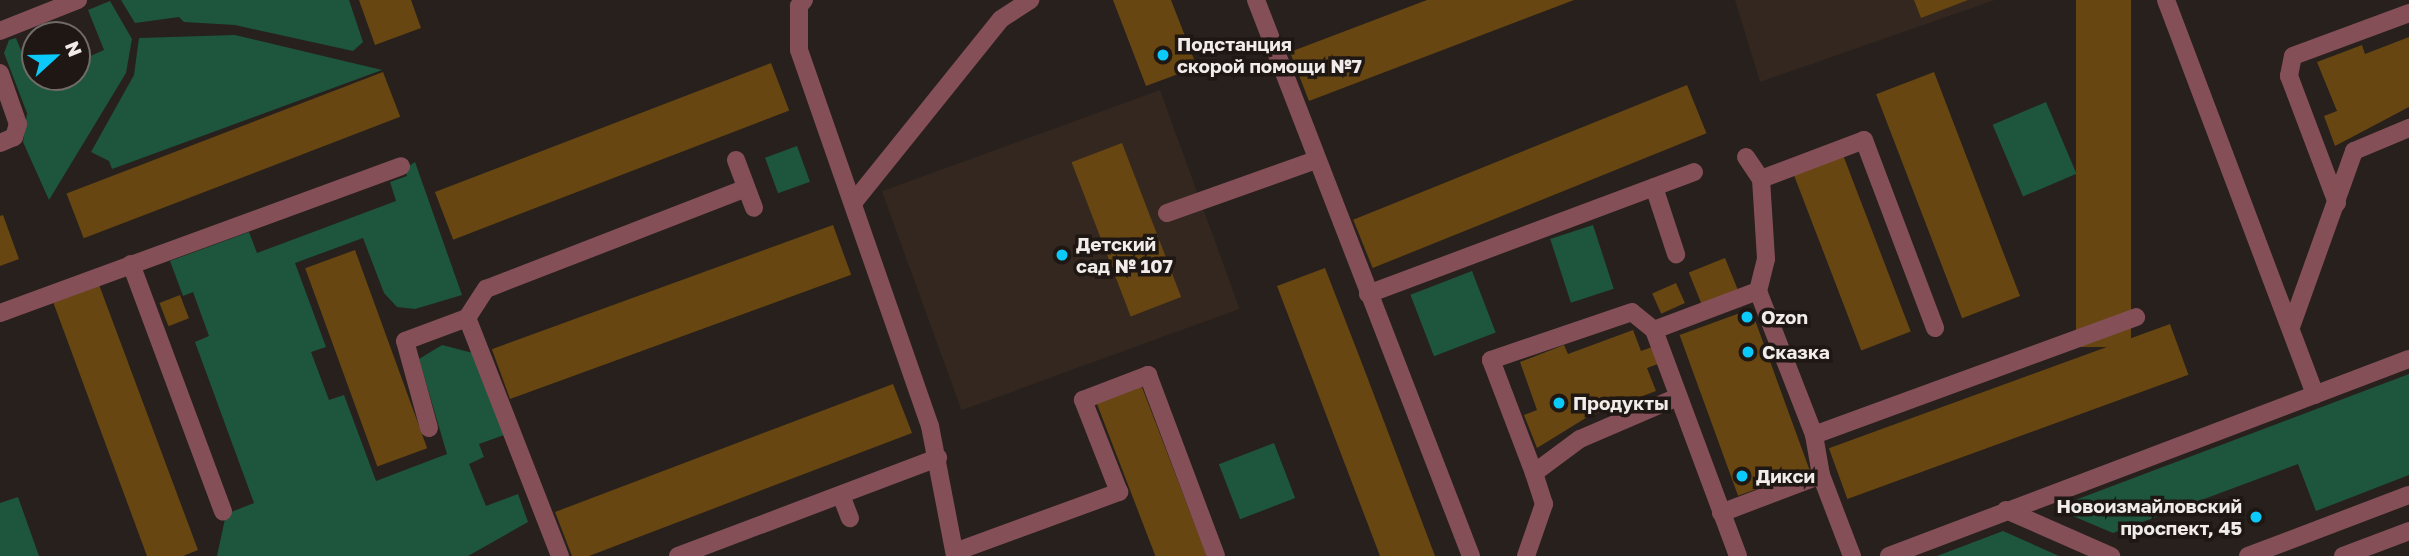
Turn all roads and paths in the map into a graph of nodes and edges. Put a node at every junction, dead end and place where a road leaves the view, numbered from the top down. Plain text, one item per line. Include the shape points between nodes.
1 (78, 0) edge
2 (804, 0) edge
3 (1030, 0) edge
4 (1256, 0) edge
5 (2171, 1) edge
6 (2409, 13) edge
7 (0, 31) edge
8 (0, 73) edge
9 (2409, 128) edge
10 (0, 143) edge
11 (1746, 157) dead end
12 (736, 160) dead end
13 (1316, 160) junction
14 (401, 166) dead end
15 (1694, 172) dead end
16 (1761, 179) junction
17 (1654, 187) junction
18 (746, 188) junction
19 (2337, 203) junction
20 (853, 204) junction
21 (754, 208) dead end
22 (1167, 213) dead end
23 (1676, 254) dead end
24 (131, 264) junction
25 (1758, 291) junction
26 (1368, 294) junction
27 (0, 313) edge
28 (2136, 317) dead end
29 (467, 318) junction
30 (2291, 327) junction
31 (1935, 328) dead end
32 (1654, 330) junction
33 (2409, 359) edge
34 (2315, 395) junction
35 (1678, 397) junction
36 (429, 428) dead end
37 (1814, 435) junction
38 (938, 458) junction
39 (1534, 473) junction
40 (1821, 475) junction
41 (841, 495) junction
42 (2409, 495) edge
43 (2006, 510) junction
44 (223, 512) dead end
45 (1721, 513) junction
46 (850, 518) dead end
47 (2409, 531) edge
48 (955, 554) edge
49 (560, 556) edge
50 (678, 556) edge
51 (1216, 556) edge
52 (1471, 556) edge
53 (1526, 556) edge
54 (1738, 556) edge
55 (1852, 556) edge
56 (1889, 556) edge
57 (2111, 556) edge
58 (2248, 556) edge
59 (2343, 556) edge

1 - 7 street
2 - 20 street via 799,6 799,50
3 - 20 street via 1000,19
4 - 13 street
5 - 30 street
6 - 19 street via 2293,56 2289,76
8 - 10 street via 18,124 14,137
9 - 19 street via 2354,151
11 - 16 street
12 - 18 street
13 - 22 street
13 - 26 street
14 - 24 street
15 - 17 street
16 - 25 street via 1766,259
16 - 31 street via 1864,140
17 - 23 street
17 - 26 street
18 - 21 street
18 - 29 street via 485,289
19 - 30 street
20 - 38 street
24 - 27 street
24 - 44 street
25 - 32 street
25 - 37 street
26 - 52 street
28 - 37 street
29 - 36 street via 405,341
29 - 49 street
30 - 34 street
32 - 35 street
32 - 39 street via 1632,312 1491,360
33 - 34 street
34 - 43 street
35 - 39 street via 1580,439
35 - 45 street
37 - 40 street
38 - 41 street
38 - 48 street
39 - 53 street via 1544,504
40 - 45 street
40 - 55 street
41 - 46 street
41 - 50 street
42 - 58 street
43 - 56 street
43 - 57 street
45 - 54 street
47 - 59 street
48 - 51 street via 1119,492 1083,400 1148,375

